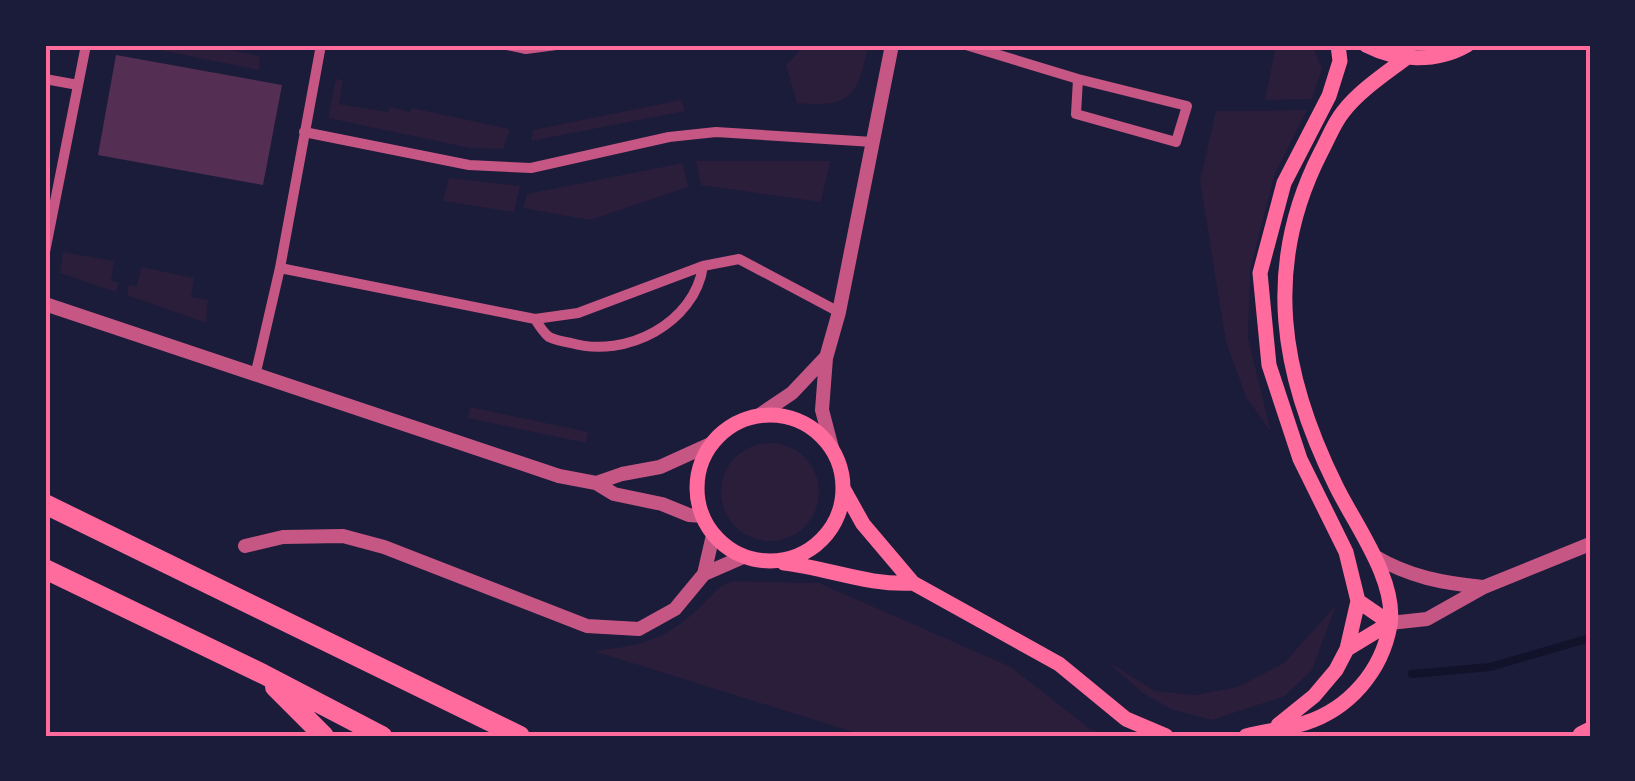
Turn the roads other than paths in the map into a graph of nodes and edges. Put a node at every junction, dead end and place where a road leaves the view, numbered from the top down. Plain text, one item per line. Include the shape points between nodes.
1 (86, 45) edge
2 (321, 45) edge
3 (507, 45) edge
4 (556, 45) edge
5 (892, 45) edge
6 (966, 45) edge
7 (1338, 45) edge
8 (1366, 45) edge
9 (1466, 45) edge
10 (1406, 58) junction
11 (45, 78) edge
12 (1078, 79) junction
13 (78, 85) junction
14 (304, 132) junction
15 (873, 142) junction
16 (45, 252) edge
17 (704, 266) junction
18 (280, 268) junction
19 (45, 304) edge
20 (839, 312) junction
21 (534, 319) junction
22 (826, 358) junction
23 (255, 376) junction
24 (758, 416) junction
25 (713, 443) junction
26 (832, 448) junction
27 (596, 483) junction
28 (844, 490) junction
29 (45, 504) edge
30 (702, 516) junction
31 (713, 534) junction
32 (1590, 544) edge
33 (245, 546) dead end
34 (743, 556) junction
35 (1374, 556) junction
36 (772, 562) junction
37 (45, 568) edge
38 (704, 574) junction
39 (913, 583) junction
40 (1484, 588) junction
41 (1358, 601) junction
42 (1390, 623) junction
43 (1347, 649) junction
44 (264, 674) junction
45 (1275, 728) junction
46 (1590, 732) edge
47 (324, 736) edge
48 (382, 736) edge
49 (520, 736) edge
50 (1166, 736) edge
51 (1246, 736) edge
52 (1582, 736) edge

1 - 13 street
2 - 14 street
3 - 4 street
5 - 15 street
6 - 12 street
7 - 41 main road via 1340,61 1284,182 1260,274 1269,365 1300,459 1346,552
8 - 10 main road
9 - 10 main road
10 - 35 main road via 1342,112 1306,183 1284,294 1289,363 1315,443
11 - 13 street
12 - 12 street via 1076,114 1176,142 1187,106
13 - 16 street
14 - 15 street via 469,165 531,168 716,132
14 - 18 street
15 - 20 street
17 - 20 street via 738,259
17 - 21 street via 578,314
17 - 21 street via 700,286 678,316 648,336 580,346 548,337
18 - 21 street
18 - 23 street
19 - 23 street
20 - 22 street
22 - 24 street
22 - 26 street via 822,410
23 - 27 street
24 - 25 main road
24 - 26 main road via 800,422
25 - 27 street via 660,468
25 - 30 main road via 697,489
26 - 28 main road
27 - 30 street via 614,494
28 - 36 main road via 830,532 794,558
28 - 39 main road
29 - 49 highway
30 - 31 main road
31 - 34 main road
31 - 38 street
32 - 40 street
33 - 38 street via 283,537 344,536 587,626 639,628 675,609
34 - 36 main road
34 - 38 street
35 - 40 street via 1432,582
35 - 42 main road via 1390,601
36 - 39 main road via 884,585
37 - 44 highway
39 - 50 main road via 1059,664 1126,719
40 - 42 street via 1428,619
41 - 42 main road
41 - 43 main road
42 - 43 main road
42 - 45 main road via 1380,660 1359,690 1304,724
43 - 45 main road via 1314,696
44 - 47 highway
44 - 48 highway
45 - 51 main road
46 - 52 highway

